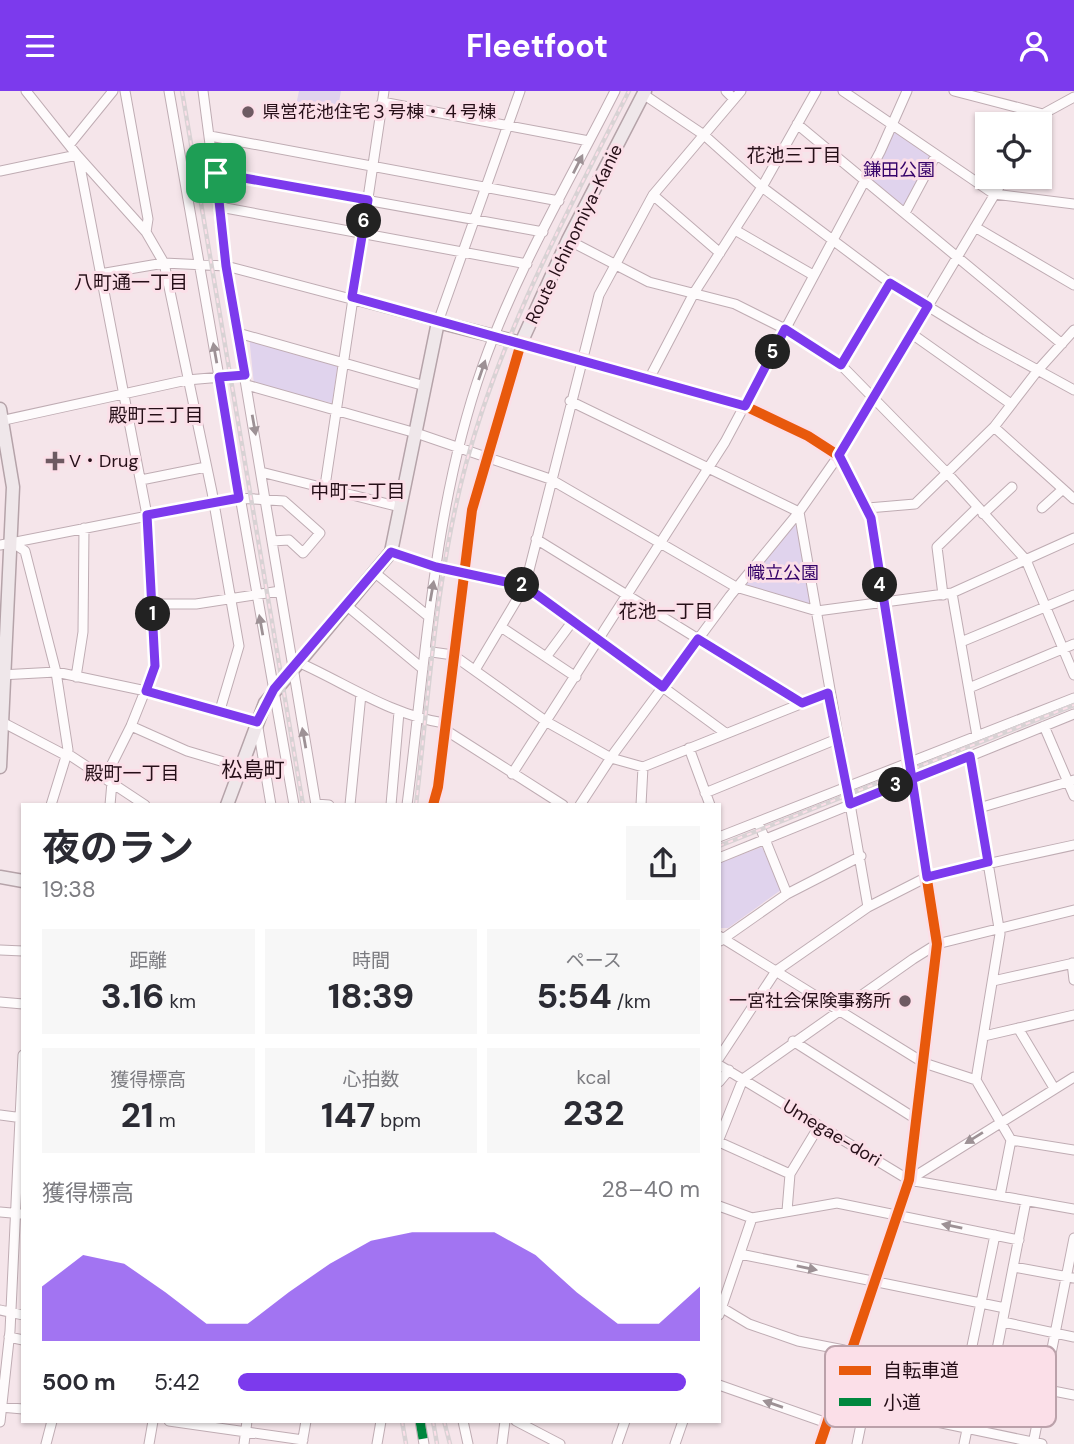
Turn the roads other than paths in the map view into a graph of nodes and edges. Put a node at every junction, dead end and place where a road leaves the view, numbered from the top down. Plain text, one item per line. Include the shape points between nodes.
1 (26, 91) edge
2 (113, 91) edge
3 (125, 91) edge
4 (169, 91) edge
5 (203, 91) edge
6 (384, 91) edge
7 (520, 91) edge
8 (615, 91) edge
9 (726, 91) edge
10 (741, 91) edge
11 (816, 91) edge
12 (843, 91) edge
13 (907, 91) edge
14 (954, 91) edge
15 (644, 92) edge
16 (1074, 97) edge
17 (734, 99) junction
18 (382, 102) junction
19 (1035, 112) edge
20 (1047, 112) edge
21 (508, 124) junction
22 (797, 124) junction
23 (894, 125) junction
24 (704, 135) junction
25 (210, 136) junction
26 (589, 141) junction
27 (70, 144) junction
28 (77, 155) junction
29 (936, 155) junction
30 (373, 168) junction
31 (0, 170) edge
32 (216, 173) junction
33 (865, 181) junction
34 (486, 185) junction
35 (762, 187) junction
36 (997, 189) edge
37 (994, 194) junction
38 (653, 195) junction
39 (368, 200) junction
40 (559, 201) junction
41 (1074, 204) edge
42 (220, 207) junction
43 (905, 212) junction
44 (475, 218) junction
45 (975, 227) junction
46 (735, 230) junction
47 (146, 232) junction
48 (542, 232) junction
49 (362, 233) junction
50 (568, 240) junction
51 (832, 240) junction
52 (463, 251) junction
53 (720, 253) junction
54 (957, 257) junction
55 (164, 263) junction
56 (199, 264) junction
57 (527, 264) junction
58 (226, 266) junction
59 (613, 266) junction
60 (100, 274) junction
61 (813, 275) junction
62 (890, 283) junction
63 (1074, 285) edge
64 (694, 293) junction
65 (352, 297) junction
66 (928, 306) junction
67 (438, 322) junction
68 (785, 329) junction
69 (1074, 330) edge
70 (238, 333) junction
71 (912, 334) junction
72 (495, 336) junction
73 (521, 343) junction
74 (1062, 344) junction
75 (580, 362) junction
76 (343, 363) junction
77 (841, 365) junction
78 (1038, 370) junction
79 (245, 375) junction
80 (219, 377) junction
81 (649, 379) junction
82 (187, 380) junction
83 (247, 385) junction
84 (425, 386) junction
85 (1074, 390) edge
86 (124, 396) junction
87 (874, 397) junction
88 (570, 401) junction
89 (1011, 404) junction
90 (745, 406) junction
91 (337, 409) junction
92 (1, 417) edge
93 (994, 427) junction
94 (416, 433) junction
95 (460, 450) junction
96 (839, 455) junction
97 (487, 456) junction
98 (206, 467) junction
99 (710, 467) junction
100 (261, 472) junction
101 (947, 473) junction
102 (551, 479) junction
103 (141, 480) junction
104 (325, 486) junction
105 (1012, 487) dead end
106 (1063, 489) junction
107 (239, 498) junction
108 (1074, 499) edge
109 (266, 500) junction
110 (214, 502) junction
111 (400, 507) junction
112 (868, 508) junction
113 (1042, 508) dead end
114 (980, 511) junction
115 (799, 512) junction
116 (147, 515) junction
117 (84, 528) junction
118 (1074, 538) edge
119 (536, 539) junction
120 (272, 541) junction
121 (6, 544) edge
122 (661, 546) junction
123 (391, 552) junction
124 (1026, 560) junction
125 (436, 567) junction
126 (463, 571) junction
127 (374, 572) junction
128 (525, 586) junction
129 (736, 587) junction
130 (280, 591) junction
131 (629, 594) junction
132 (947, 594) junction
133 (256, 595) junction
134 (1074, 595) edge
135 (230, 599) junction
136 (882, 602) junction
137 (152, 604) junction
138 (346, 605) junction
139 (1046, 606) junction
140 (817, 611) junction
141 (4, 612) edge
142 (428, 617) junction
143 (572, 622) junction
144 (501, 627) junction
145 (698, 639) junction
146 (598, 642) junction
147 (961, 642) junction
148 (1074, 645) edge
149 (1063, 648) junction
150 (425, 651) junction
151 (453, 655) junction
152 (546, 657) junction
153 (295, 666) junction
154 (423, 669) junction
155 (475, 670) junction
156 (56, 672) junction
157 (2, 675) edge
158 (1074, 675) edge
159 (76, 677) junction
160 (576, 677) junction
161 (663, 687) junction
162 (969, 688) junction
163 (146, 691) junction
164 (272, 693) junction
165 (828, 693) junction
166 (362, 694) junction
167 (1074, 698) edge
168 (802, 703) junction
169 (220, 710) junction
170 (399, 712) junction
171 (1074, 715) edge
172 (417, 719) junction
173 (2, 722) junction
174 (257, 722) junction
175 (547, 722) junction
176 (444, 723) junction
177 (131, 726) junction
178 (1044, 726) junction
179 (724, 732) junction
180 (977, 736) junction
181 (837, 739) junction
182 (689, 748) junction
183 (65, 755) junction
184 (970, 756) junction
185 (611, 758) junction
186 (910, 763) junction
187 (0, 767) edge
188 (241, 767) junction
189 (643, 767) junction
190 (512, 774) junction
191 (912, 779) junction
192 (108, 780) junction
193 (1071, 781) edge
194 (845, 789) junction
195 (705, 793) junction
196 (1074, 796) edge
197 (52, 803) edge
198 (110, 803) edge
199 (142, 803) edge
200 (229, 803) edge
201 (271, 803) edge
202 (294, 803) edge
203 (316, 803) edge
204 (350, 803) edge
205 (391, 803) edge
206 (407, 803) edge
207 (434, 803) edge
208 (560, 803) edge
209 (581, 803) edge
210 (641, 803) edge
211 (709, 803) edge
212 (850, 804) junction
213 (979, 808) junction
214 (758, 822) junction
215 (721, 835) edge
216 (764, 838) junction
217 (1074, 845) edge
218 (861, 856) junction
219 (721, 857) edge
220 (988, 862) junction
221 (0, 877) edge
222 (927, 877) junction
223 (21, 881) edge
224 (787, 894) junction
225 (868, 907) junction
226 (1074, 909) edge
227 (1000, 928) junction
228 (721, 938) edge
229 (721, 940) edge
230 (937, 944) junction
231 (0, 950) edge
232 (21, 951) edge
233 (1073, 963) edge
234 (776, 971) junction
235 (1074, 980) edge
236 (993, 981) junction
237 (0, 1002) edge
238 (21, 1004) edge
239 (839, 1009) junction
240 (1074, 1015) edge
241 (1018, 1028) junction
242 (984, 1036) junction
243 (793, 1041) junction
244 (721, 1056) edge
245 (924, 1063) junction
246 (721, 1066) edge
247 (729, 1070) junction
248 (1074, 1077) edge
249 (743, 1079) junction
250 (721, 1080) edge
251 (976, 1080) junction
252 (1054, 1088) junction
253 (0, 1115) edge
254 (21, 1118) edge
255 (916, 1119) junction
256 (1000, 1122) junction
257 (819, 1126) junction
258 (721, 1135) edge
259 (1011, 1140) junction
260 (721, 1141) edge
261 (1074, 1150) edge
262 (790, 1174) junction
263 (909, 1179) junction
264 (1000, 1196) junction
265 (1026, 1201) junction
266 (721, 1207) edge
267 (1074, 1209) edge
268 (787, 1211) junction
269 (0, 1212) edge
270 (19, 1214) edge
271 (897, 1215) junction
272 (752, 1218) junction
273 (995, 1235) junction
274 (1074, 1238) edge
275 (1019, 1240) junction
276 (740, 1254) junction
277 (1014, 1267) junction
278 (1070, 1277) edge
279 (874, 1282) junction
280 (981, 1303) junction
281 (721, 1307) edge
282 (1005, 1308) junction
283 (0, 1310) edge
284 (721, 1310) edge
285 (11, 1312) junction
286 (21, 1314) edge
287 (1003, 1322) junction
288 (1055, 1333) junction
289 (9, 1337) junction
290 (1074, 1337) edge
291 (21, 1340) edge
292 (826, 1346) edge
293 (852, 1346) edge
294 (972, 1346) edge
295 (998, 1346) edge
296 (1052, 1346) edge
297 (721, 1386) edge
298 (1056, 1392) edge
299 (1074, 1395) edge
300 (2, 1407) edge
301 (21, 1409) edge
302 (0, 1422) edge
303 (825, 1422) edge
304 (51, 1423) edge
305 (153, 1423) edge
306 (196, 1423) edge
307 (247, 1423) edge
308 (306, 1423) edge
309 (381, 1423) edge
310 (420, 1423) edge
311 (463, 1423) edge
312 (505, 1423) edge
313 (520, 1423) edge
314 (624, 1423) edge
315 (682, 1423) edge
316 (826, 1427) edge
317 (962, 1427) edge
318 (967, 1428) junction
319 (247, 1432) junction
320 (302, 1442) edge
321 (618, 1442) edge
322 (1036, 1443) edge
323 (46, 1444) edge
324 (149, 1444) edge
325 (244, 1444) edge
326 (377, 1444) edge
327 (424, 1444) edge
328 (468, 1444) edge
329 (502, 1444) edge
330 (560, 1444) edge
331 (631, 1444) edge
332 (675, 1444) edge
333 (820, 1444) edge
334 (964, 1444) edge

1 - 27 street
2 - 27 street
3 - 47 street via 148,219
4 - 56 street
5 - 25 street
6 - 18 street
7 - 21 street
8 - 26 street
9 - 17 street
10 - 17 street
11 - 22 street
12 - 23 street
13 - 23 street
14 - 19 street
15 - 24 street
15 - 50 main road, Route Ichinomiya-Kanie
16 - 20 street
17 - 24 street
18 - 21 street
18 - 30 street
21 - 26 street
21 - 34 street
22 - 33 street
22 - 35 street
23 - 29 street
23 - 33 street
24 - 35 street
24 - 38 street
25 - 30 street
25 - 32 street
40 -> 26 street
27 - 28 street
28 - 31 street
28 - 47 street
28 - 60 street
29 - 37 street
29 - 43 street
30 - 34 street
30 - 39 street
32 - 39 street
32 - 42 street
33 - 43 street
33 - 51 street
34 - 40 street
34 - 44 street
35 - 46 street
35 - 51 street
36 - 37 street
37 - 41 street
37 - 45 street
38 - 53 street
38 - 59 street
39 - 44 street
39 - 49 street
40 - 48 street
42 - 49 street
42 - 58 street
43 - 54 street
44 - 48 street
44 - 52 street
45 - 54 street
45 - 63 street
46 - 53 street
46 - 61 street
47 - 55 street
48 - 57 street
49 - 52 street
49 - 65 street
50 - 59 street
50 - 73 main road, Route Ichinomiya-Kanie
51 - 61 street
51 - 62 street
52 - 57 street
52 - 67 street
53 - 64 street
54 - 66 street
54 - 74 street
55 - 56 street
55 - 60 street
55 - 82 street
56 - 58 street
80 -> 56 street
57 - 72 street
58 - 65 street
58 - 70 street
59 - 64 street via 649,282
59 - 75 street via 599,295
60 - 86 street
61 - 68 street
62 - 66 street
62 - 77 street
64 - 68 street via 735,304
64 - 81 street
65 - 67 street
65 - 76 street
66 - 71 street
66 - 78 street
67 - 72 main road, Route Ichinomiya-Kanie
67 - 84 main road
68 - 77 street
68 - 90 street
69 - 74 street
70 - 76 street
70 - 79 street
71 - 87 street
71 - 89 street
72 - 73 main road, Route Ichinomiya-Kanie
95 -> 72 street
73 - 75 street
73 - 97 street
74 - 78 street
75 - 81 street
75 - 88 street
76 - 84 street
76 - 91 street
77 - 87 street
78 - 85 street
78 - 89 street
79 - 80 street
79 - 83 street
80 - 82 street
80 - 107 street
81 - 90 street
82 - 86 street
82 - 98 street
83 - 91 street
83 -> 100 street
84 - 94 main road
86 - 92 street
86 - 103 street
87 - 96 street
87 - 101 street
88 - 99 street
88 - 102 street
89 - 93 street
90 - 96 street
90 - 99 street
91 - 94 street
91 - 104 street
92 - 121 main road via 13,487
93 - 101 street
93 - 106 street
94 - 95 street
94 - 111 main road
95 - 97 street
95 - 125 street
96 - 112 street
96 - 115 street
97 - 102 street
97 - 126 street via 472,510
98 - 103 street
98 - 110 street
99 - 115 street
99 - 122 street
100 - 104 street
100 - 109 street
101 - 112 street via 915,504
101 - 114 street
102 - 119 street
102 - 122 street
103 - 116 street
104 - 111 street
105 - 114 street
106 - 108 street
106 - 113 street
107 - 109 street
107 - 110 street
107 - 133 street
109 - 120 street
109 - 120 street via 284,501 320,533 303,553 289,540
110 - 116 street
110 - 135 street
111 - 123 main road
112 - 136 street
114 - 124 street
114 - 132 street via 937,547
115 - 129 street
115 - 140 street
116 - 117 street
116 - 137 street
117 - 121 street
117 - 159 street via 83,632
118 - 124 street
119 - 128 street
119 - 131 street
120 - 130 street
121 - 141 main road
121 - 156 street via 25,551
122 - 129 street
122 - 131 street
123 - 125 street
123 - 127 main road
124 - 132 street
124 - 139 street
125 - 126 street
142 -> 125 street
126 - 128 street
126 - 151 street
127 - 138 main road
127 - 142 street
128 - 143 street
128 - 144 street
129 - 140 street
129 - 145 street
130 - 133 street
130 - 153 street
131 - 145 street
131 - 146 street
132 - 136 street
132 - 147 street
133 - 135 street
164 -> 133 street
134 - 139 street
135 - 137 street
135 - 169 street via 239,646
136 - 140 street
136 - 186 street
137 - 163 street via 155,666
138 - 153 main road
138 - 154 street
139 - 147 street
139 - 149 street
140 - 165 street
141 - 157 main road
142 - 150 street
143 - 146 street
143 - 152 street
144 - 152 street
144 - 155 street
145 - 161 street
145 - 168 street
146 - 160 street
146 - 161 street
147 - 162 street
148 - 149 street
149 - 158 street
149 - 162 street
150 - 151 street
150 - 154 street
151 - 155 street
151 - 176 street
152 - 160 street
153 - 164 main road
153 - 166 street
203 -> 153 street
154 - 172 street
155 - 175 street
156 - 157 street
156 - 159 street
156 - 183 street via 68,750
157 - 173 main road
159 - 163 street
160 - 175 street
161 - 179 street
161 - 185 street
162 - 180 street
163 - 169 street
163 - 177 street
164 - 174 main road
164 - 202 street
165 - 168 street
165 - 181 street
166 - 170 street
166 - 204 street
167 - 180 street
168 - 179 street
169 - 174 street
170 - 172 street
170 - 205 street
171 - 178 street
172 - 176 street
172 - 206 street
173 - 183 street
173 - 187 main road
174 - 188 main road
174 - 201 street
175 - 185 street
175 - 190 street
176 - 190 street via 447,731
176 - 207 street
177 - 188 street via 187,751
177 - 192 street
178 - 184 street
178 - 193 street
179 - 182 street
180 - 186 street
181 - 194 street
181 - 195 street
182 - 189 street
182 - 195 street
183 - 192 street
183 - 197 street
184 - 191 street
184 - 213 street
185 - 189 street
185 - 209 street
186 - 191 street
186 - 194 street
188 - 200 main road
189 - 210 street
190 - 208 street
191 - 212 street
191 - 222 street
192 - 198 street
192 - 199 street
193 - 196 street
193 - 213 street
194 - 212 street
194 - 214 street
195 - 211 street
212 - 216 street
212 - 218 street
213 - 220 street
214 - 215 street
214 - 216 street
216 - 219 street
216 - 224 street
217 - 220 street
218 - 224 street
218 - 225 street
220 - 222 street
220 - 227 street
221 - 223 main road
222 - 225 street
222 - 230 street
224 - 228 street
225 - 234 street
226 - 227 street
227 - 230 street
227 - 236 street
229 - 234 street
230 - 239 street
230 - 245 street
231 - 232 street
233 - 235 street
233 - 236 street
234 - 239 street
234 - 244 street
236 - 242 street
237 - 238 street
239 - 243 street
239 - 245 street
240 - 241 street
241 - 242 street
241 - 252 street
242 - 251 street
243 - 249 street
243 - 255 street
245 - 251 street
245 - 255 street
246 - 247 street, Umegae-dori
247 - 249 street, Umegae-dori
247 - 250 street
248 - 252 street
249 - 257 street, Umegae-dori
249 - 258 street
251 - 256 street
252 - 256 street
253 - 254 street
254 - 270 street
255 - 263 street
256 - 259 street
256 -> 263 street
257 - 262 street
257 - 263 street, Umegae-dori
259 - 261 street
259 - 264 street
260 - 262 street
262 - 268 street
263 - 264 street, Umegae-dori
263 - 271 street
264 - 265 street, Umegae-dori
265 - 267 street, Umegae-dori
265 - 275 street
266 - 272 street
268 - 271 street via 837,1203
268 - 272 street
269 - 270 street
270 - 285 street
273 -> 271 street
271 - 279 street
272 - 276 street
273 - 275 street
273 - 280 street
274 - 278 street
275 - 277 street
276 -> 279 street
276 - 281 street
277 - 278 street
277 - 282 street
278 - 288 street
279 - 280 street
279 - 293 street
280 - 282 street
280 - 294 street
282 - 287 street
283 - 285 street
284 - 292 street via 770,1332
285 - 286 street
285 - 289 street
287 - 288 street
287 - 295 street
288 - 290 street
288 - 296 street
289 - 291 street
289 - 300 street
303 -> 297 street
298 - 299 street
300 - 301 street
300 - 302 street
304 - 323 street
305 - 324 street
306 - 319 street
307 - 319 street
308 - 320 street
309 - 326 street
310 - 327 street
311 - 328 street
312 - 329 street
313 - 330 street
314 - 321 street
315 - 332 street
316 - 333 street
317 - 318 street
318 - 322 street
318 - 334 street
319 - 320 street
319 - 325 street
321 - 331 street

